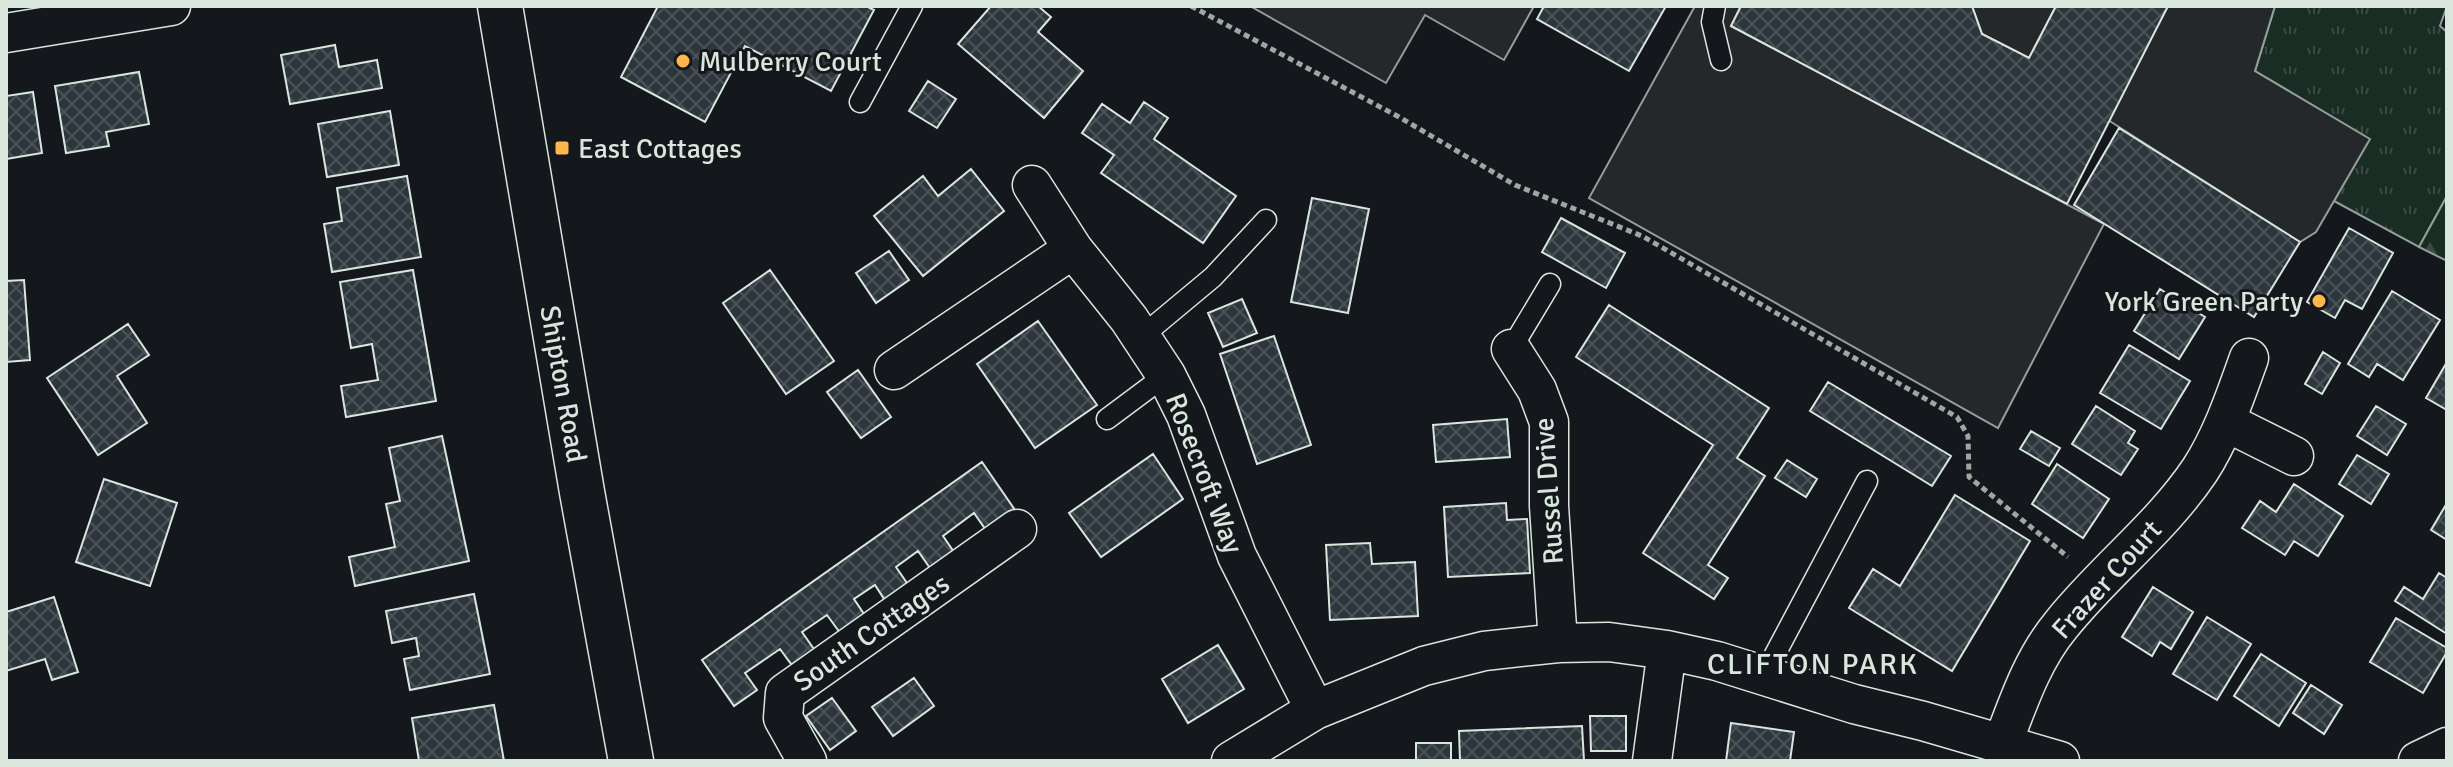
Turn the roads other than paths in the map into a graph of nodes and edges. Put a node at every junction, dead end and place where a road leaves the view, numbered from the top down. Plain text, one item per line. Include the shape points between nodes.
1 (171, 6) edge
2 (500, 6) edge
3 (912, 6) edge
4 (1715, 6) edge
5 (6, 33) edge
6 (1721, 60) dead end
7 (860, 102) dead end
8 (1032, 185) dead end
9 (1266, 220) dead end
10 (1073, 249) junction
11 (1550, 284) dead end
12 (1141, 337) junction
13 (1511, 349) joint
14 (2249, 358) dead end
15 (894, 370) dead end
16 (1166, 375) junction
17 (1107, 419) dead end
18 (2226, 422) junction
19 (2294, 456) dead end
20 (1867, 481) dead end
21 (1017, 529) dead end
22 (1558, 643) junction
23 (1667, 650) junction
24 (1763, 677) junction
25 (1315, 710) junction
26 (2002, 745) junction
27 (2447, 747) edge
28 (631, 761) edge
29 (807, 761) edge
30 (1231, 761) edge
31 (1652, 761) edge
32 (2060, 761) edge
33 (2418, 761) edge

1 - 5 street
2 - 28 main road, Shipton Road
3 - 7 lane
4 - 6 lane via 1712,22
8 - 10 street, Rosecroft Way
9 - 12 lane via 1213,277
10 - 12 street, Rosecroft Way
10 - 15 street
11 - 13 lane
12 - 16 street, Rosecroft Way
13 - 22 street, Russel Drive via 1537,390 1549,422
14 - 18 street, Frazer Court
16 - 17 lane
16 - 25 street, Rosecroft Way via 1186,415 1237,556
18 - 19 street
18 - 26 street, Frazer Court via 2167,512 2060,626 2028,675
20 - 24 lane
21 - 29 street, South Cottages via 785,693 783,718
22 - 23 street via 1609,642
22 - 25 street via 1484,651 1424,666
23 - 24 street
23 - 31 street
24 - 26 street
25 - 30 street
26 - 32 street
27 - 33 street

